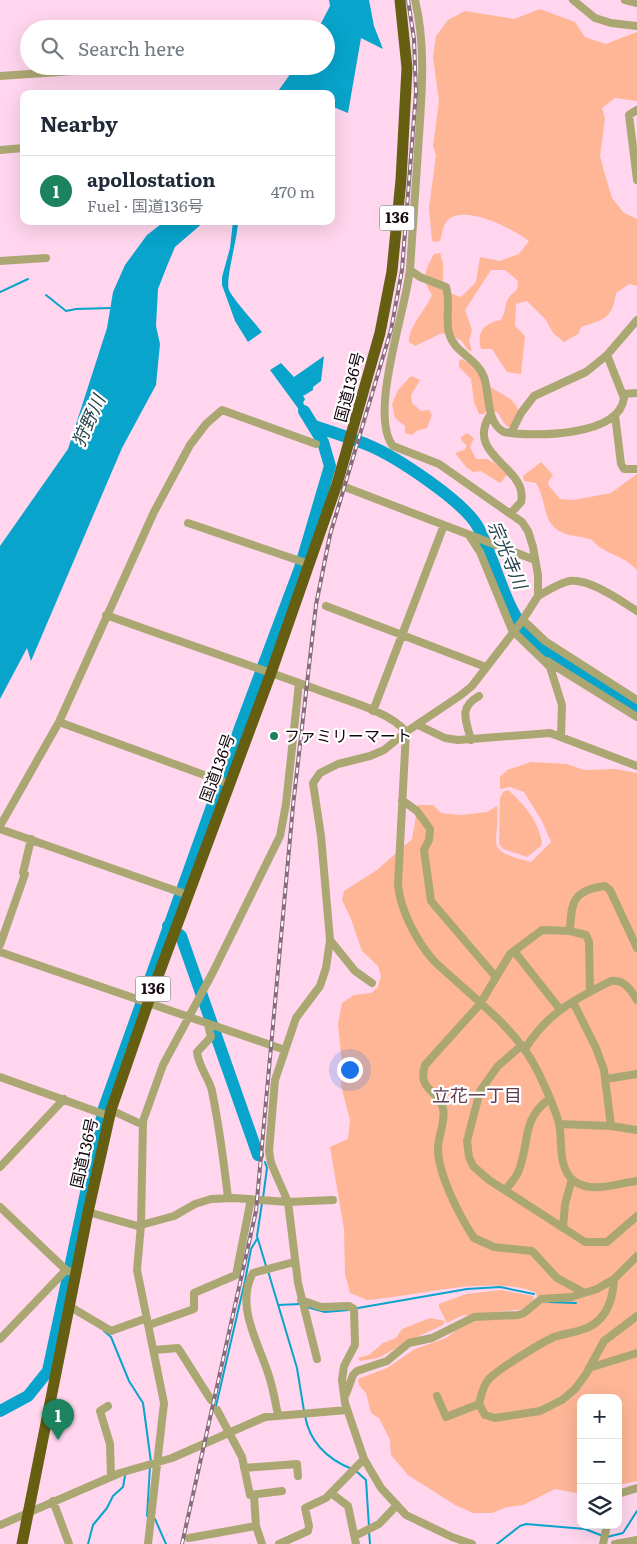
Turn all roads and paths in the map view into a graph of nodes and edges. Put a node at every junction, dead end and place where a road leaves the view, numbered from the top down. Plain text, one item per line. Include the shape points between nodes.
1 (400, 0) edge
2 (416, 0) edge
3 (573, 0) edge
4 (625, 0) edge
5 (637, 3) edge
6 (637, 26) edge
7 (20, 75) edge
8 (0, 76) edge
9 (637, 110) edge
10 (20, 148) edge
11 (0, 150) edge
12 (637, 180) edge
13 (46, 258) dead end
14 (0, 261) edge
15 (410, 270) junction
16 (637, 320) edge
17 (607, 355) junction
18 (637, 392) edge
19 (623, 394) junction
20 (490, 415) junction
21 (614, 415) junction
22 (511, 433) junction
23 (316, 444) dead end
24 (637, 469) edge
25 (337, 484) junction
26 (510, 513) junction
27 (188, 523) dead end
28 (444, 525) junction
29 (471, 536) junction
30 (535, 560) junction
31 (308, 564) junction
32 (538, 596) junction
33 (326, 606) dead end
34 (637, 611) edge
35 (106, 615) junction
36 (523, 620) junction
37 (514, 630) junction
38 (402, 635) junction
39 (545, 660) junction
40 (486, 667) junction
41 (264, 670) junction
42 (299, 683) junction
43 (479, 696) dead end
44 (637, 700) edge
45 (373, 711) junction
46 (637, 717) edge
47 (58, 722) junction
48 (418, 725) junction
49 (406, 732) junction
50 (561, 736) junction
51 (471, 740) junction
52 (637, 766) edge
53 (228, 784) junction
54 (402, 800) junction
55 (0, 827) edge
56 (31, 840) junction
57 (188, 895) junction
58 (570, 931) junction
59 (330, 940) junction
60 (0, 945) edge
61 (637, 948) edge
62 (514, 951) junction
63 (0, 952) edge
64 (496, 976) junction
65 (372, 983) dead end
66 (590, 992) junction
67 (637, 1000) edge
68 (573, 1002) junction
69 (148, 1003) junction
70 (480, 1004) junction
71 (559, 1008) junction
72 (188, 1017) junction
73 (208, 1024) junction
74 (524, 1047) junction
75 (285, 1050) junction
76 (637, 1074) edge
77 (0, 1077) edge
78 (606, 1079) junction
79 (64, 1099) junction
80 (549, 1099) junction
81 (110, 1113) junction
82 (559, 1124) junction
83 (143, 1125) junction
84 (611, 1126) junction
85 (637, 1130) edge
86 (0, 1167) edge
87 (572, 1179) junction
88 (637, 1181) edge
89 (505, 1190) junction
90 (228, 1198) junction
91 (252, 1199) junction
92 (333, 1200) dead end
93 (288, 1202) junction
94 (0, 1207) edge
95 (88, 1212) junction
96 (637, 1216) edge
97 (141, 1226) junction
98 (563, 1228) junction
99 (637, 1256) edge
100 (294, 1262) junction
101 (71, 1272) junction
102 (614, 1279) junction
103 (582, 1292) junction
104 (302, 1300) junction
105 (69, 1306) junction
106 (637, 1316) edge
107 (148, 1322) junction
108 (0, 1339) edge
109 (154, 1350) junction
110 (637, 1353) edge
111 (317, 1359) dead end
112 (589, 1368) junction
113 (437, 1396) dead end
114 (344, 1398) junction
115 (211, 1400) dead end
116 (479, 1404) junction
117 (108, 1406) dead end
118 (217, 1410) dead end
119 (347, 1410) junction
120 (278, 1415) junction
121 (230, 1432) junction
122 (364, 1459) junction
123 (156, 1462) junction
124 (244, 1468) junction
125 (112, 1476) junction
126 (298, 1476) dead end
127 (637, 1488) edge
128 (282, 1491) dead end
129 (331, 1493) junction
130 (622, 1493) edge
131 (254, 1496) junction
132 (54, 1501) junction
133 (397, 1506) junction
134 (27, 1515) junction
135 (0, 1525) edge
136 (256, 1526) junction
137 (189, 1538) dead end
138 (355, 1540) edge
139 (637, 1540) edge
140 (22, 1544) edge
141 (69, 1544) edge
142 (148, 1544) edge
143 (262, 1544) edge
144 (279, 1544) edge
145 (472, 1544) edge
146 (615, 1544) edge

1 - 25 highway, 国道136号 / 136 via 407,68 393,262 380,333
2 - 15 street via 421,104
3 - 6 street via 595,18
4 - 5 street
7 - 8 street
9 - 12 street via 629,115
10 - 11 street
13 - 14 street
15 - 20 street via 420,278 446,287 448,331 453,343 482,371 490,400
15 - 26 street via 389,368 385,401 386,435 393,446 439,464
16 - 17 street
17 - 19 street
17 - 22 street via 586,372 534,396
18 - 19 street
19 - 21 street via 623,403
20 - 22 street via 500,430
20 - 26 street via 484,428 488,444 496,460 514,475 521,491 521,502
21 - 22 street via 585,430
21 - 24 street via 621,464 624,469
23 - 35 street via 222,410 190,445 154,512
25 - 28 street
25 - 31 highway, 国道136号 / 136
26 - 30 street via 528,531
27 - 31 street
28 - 29 street
28 - 38 street
29 - 30 street
29 - 37 street
30 - 32 street
31 - 41 highway, 国道136号 / 136
32 - 34 street via 574,580 601,590
32 - 36 street
33 - 38 street
35 - 41 street
35 - 47 street
36 - 37 street
36 - 44 street via 545,641
37 - 39 street via 531,650
37 - 40 street
38 - 40 street
38 - 45 street
39 - 46 street
39 - 50 street via 562,705
40 - 48 street via 461,695
41 - 42 street
41 - 53 highway, 国道136号 / 136
42 - 45 street
42 - 72 street via 280,836
43 - 51 street via 465,708
45 - 49 street via 391,719
47 - 53 street
47 - 55 street
48 - 49 street
48 - 51 street via 446,738
49 - 54 street
49 - 59 street via 379,753 338,764 315,778 313,790 321,836
50 - 51 street via 539,732
50 - 52 street
53 - 57 highway, 国道136号 / 136
54 - 64 street via 417,811 430,829 424,850 431,901
54 - 70 street via 398,884 401,905 426,952
55 - 56 street
56 - 57 street
56 - 60 street via 25,874
57 - 69 highway, 国道136号 / 136
58 - 61 street via 574,899 605,886 610,890
58 - 62 street via 542,930
58 - 66 street via 586,935 589,942
59 - 65 street via 355,971
59 - 75 street via 320,986 296,1018
62 - 64 street
62 - 71 street
63 - 69 street
64 - 70 street
66 - 67 street via 618,980 632,991
66 - 68 street
68 - 71 street
68 - 78 street via 596,1048
69 - 72 street
69 - 81 highway, 国道136号 / 136
70 - 74 street
70 - 103 street via 423,1071 427,1088 443,1108 438,1151 443,1173 474,1238 494,1247 532,1252 557,1278
71 - 74 street
72 - 73 street
72 - 83 street via 163,1065
73 - 75 street
73 - 90 street via 211,1037 197,1052 202,1073 211,1089
74 - 80 street
74 - 89 street via 498,1066 480,1091 468,1141 473,1166
75 - 93 street via 274,1086 268,1152
76 - 78 street
77 - 79 street
78 - 84 street
79 - 81 street
79 - 86 street
80 - 82 street
80 - 89 street via 529,1123 520,1167
81 - 83 street
81 - 95 highway, 国道136号 / 136
82 - 84 street
82 - 87 street via 564,1164
83 - 97 street
84 - 85 street
87 - 88 street via 582,1185 596,1187
87 - 98 street
89 - 98 street
90 - 91 street
90 - 97 street via 203,1201 174,1216
91 - 93 street
91 - 107 street via 236,1276 194,1293 194,1309
92 - 93 street
93 - 100 street
94 - 101 street
95 - 97 street
95 - 101 highway, 国道136号 / 136
96 - 98 street via 615,1237 602,1243 585,1242
97 - 107 street via 137,1270
99 - 102 street
100 - 104 street
100 - 120 street via 253,1273 246,1302
101 - 105 highway, 国道136号 / 136
101 - 108 street
102 - 103 street
102 - 116 street via 613,1295 605,1314 593,1325 541,1344 489,1378
103 - 114 street via 571,1297 541,1299 518,1316 469,1319 432,1338 409,1343 387,1361 356,1371
104 - 111 street
104 - 114 street via 326,1308 349,1306 354,1309 355,1343 343,1371
105 - 107 street via 111,1331
105 - 134 highway, 国道136号 / 136
106 - 112 street via 604,1341
107 - 109 street
109 - 115 street via 178,1348
109 - 123 street via 164,1403
110 - 112 street
112 - 116 street via 572,1391 546,1409 492,1418 482,1412
113 - 116 street via 446,1418
114 - 119 street
117 - 125 street via 100,1411 110,1444
118 - 121 street
119 - 120 street
119 - 122 street
120 - 121 street
121 - 123 street
121 - 124 street
122 - 129 street
122 - 133 street via 381,1488
123 - 125 street
123 - 142 street
124 - 126 street via 297,1464
124 - 131 street via 248,1493
125 - 132 street
127 - 130 street
128 - 131 street
129 - 138 street via 348,1506
129 - 144 street via 303,1509 308,1531
131 - 136 street
132 - 134 street
132 - 141 street
133 - 138 street via 379,1524
133 - 145 street via 410,1518
134 - 135 street
134 - 140 highway, 国道136号 / 136
136 - 137 street
136 - 143 street
139 - 146 street

